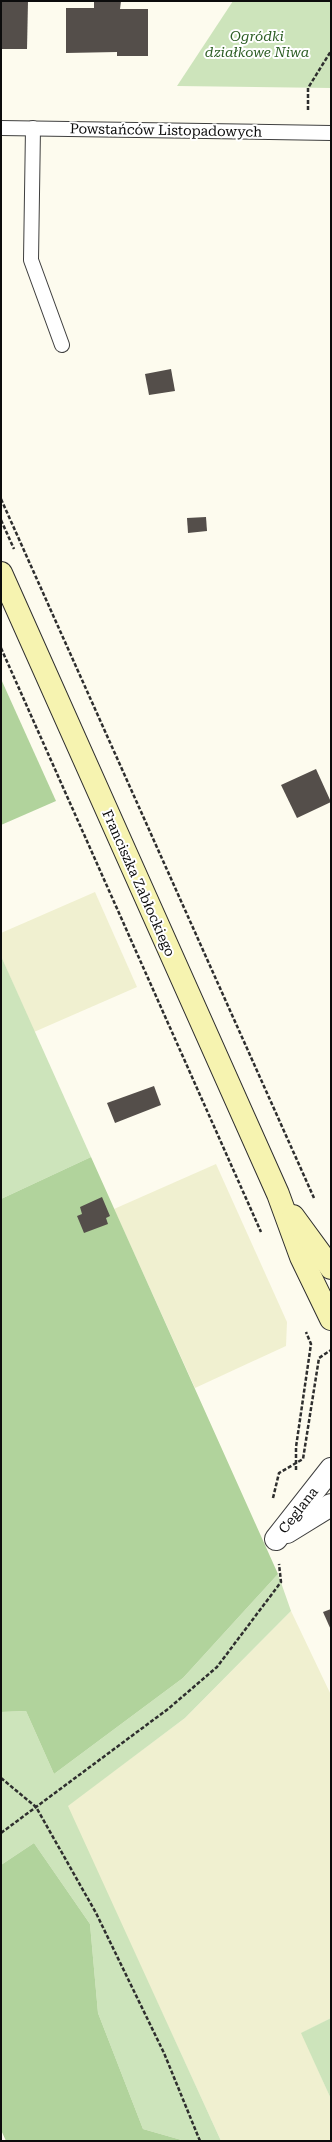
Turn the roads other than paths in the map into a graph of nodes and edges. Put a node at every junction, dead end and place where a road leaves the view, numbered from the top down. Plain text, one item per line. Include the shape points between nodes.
1 (1, 128) edge
2 (32, 128) junction
3 (331, 133) edge
4 (62, 345) dead end
5 (1, 572) edge
6 (278, 1194) junction
7 (331, 1268) edge
8 (331, 1319) edge
9 (331, 1469) edge
10 (331, 1506) edge

1 - 2 lane, Powstańców Listopadowych
2 - 3 lane, Powstańców Listopadowych
2 - 4 lane via 31,260
5 - 6 street, Franciszka Zabłockiego
6 - 7 street, Franciszka Zabłockiego
6 - 8 street, Franciszka Zabłockiego via 301,1257
9 - 10 street, Ceglana via 276,1539

